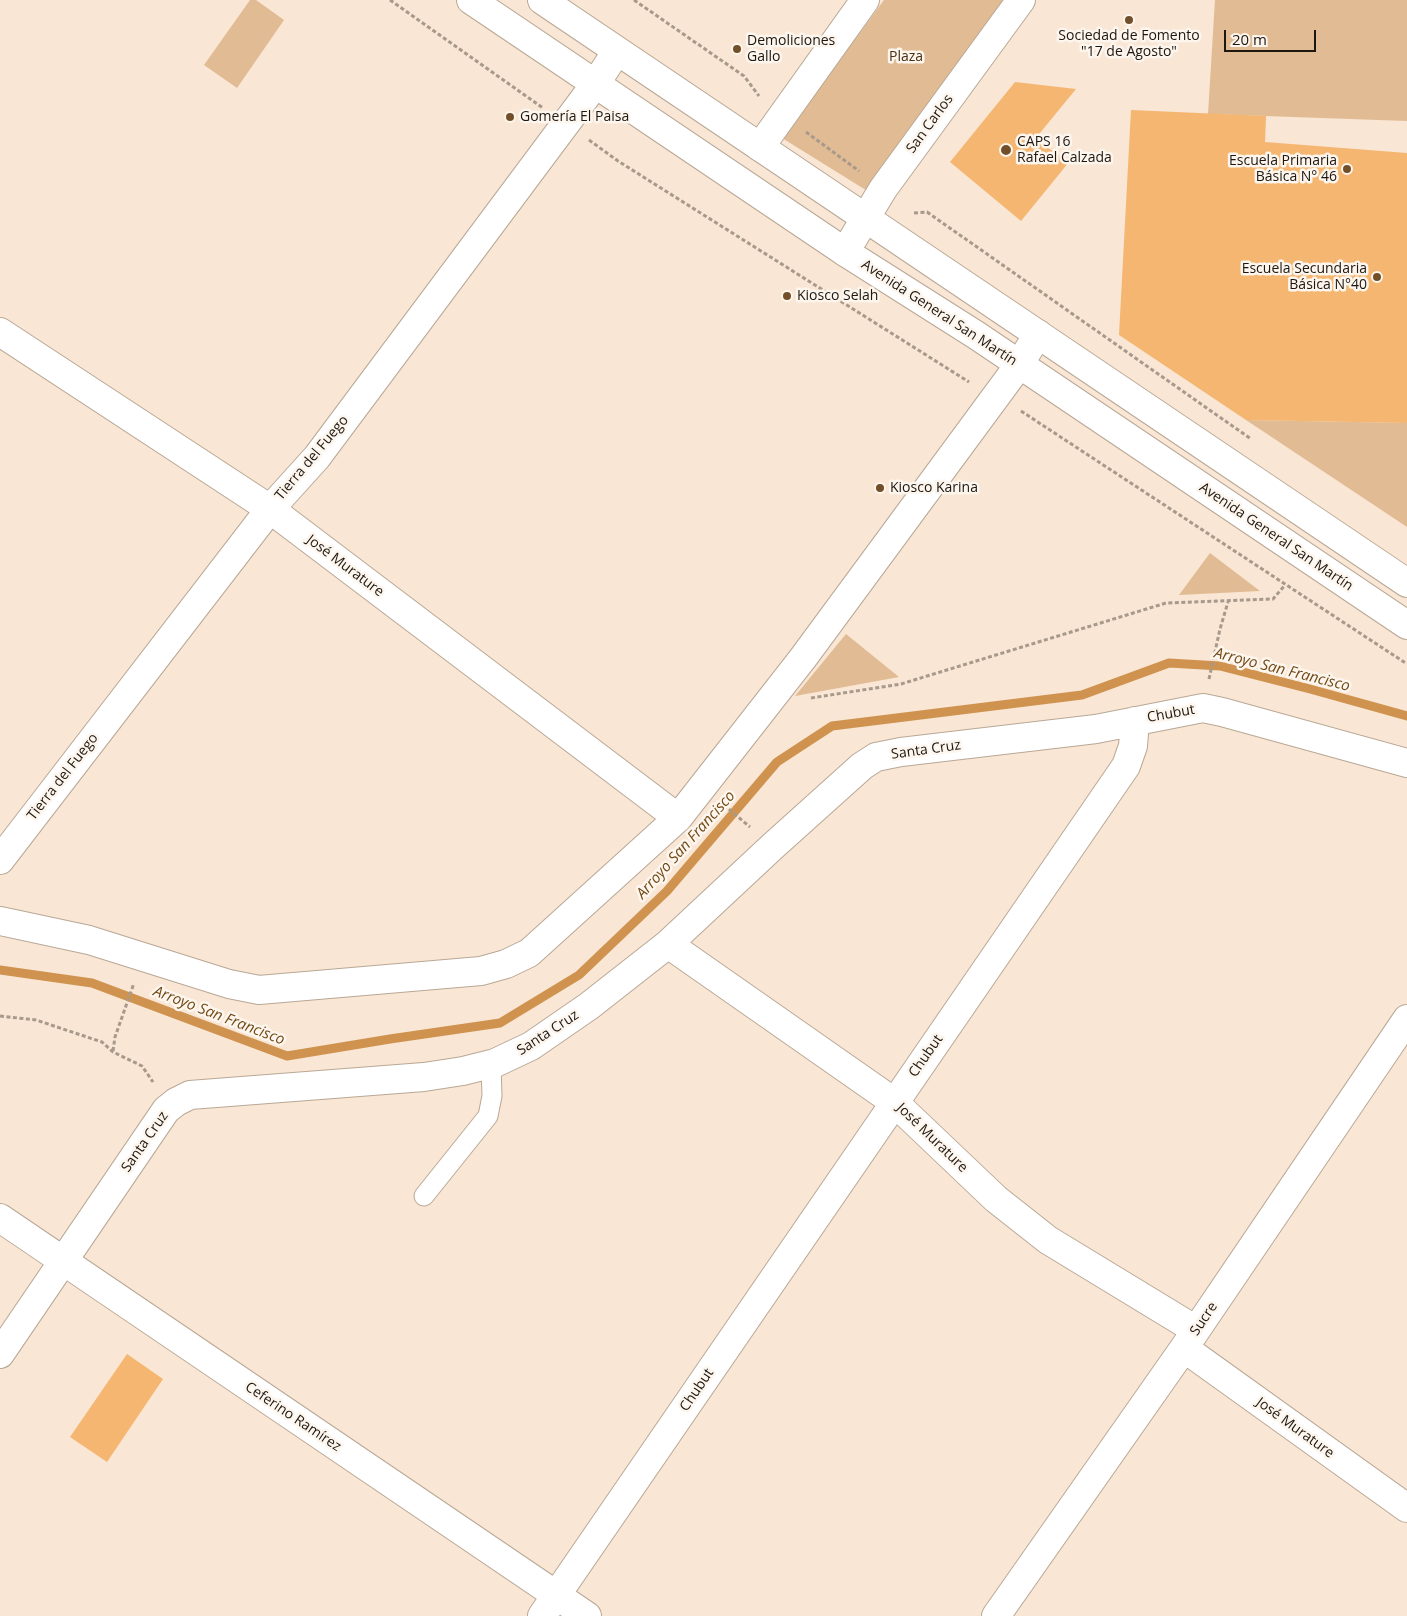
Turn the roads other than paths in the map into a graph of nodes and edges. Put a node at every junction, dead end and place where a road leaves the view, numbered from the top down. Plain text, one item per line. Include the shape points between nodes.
1 (472, 0) edge
2 (542, 0) edge
3 (865, 0) edge
4 (1021, 0) edge
5 (617, 51) junction
6 (596, 83) junction
7 (760, 147) junction
8 (866, 218) junction
9 (845, 252) junction
10 (0, 332) edge
11 (1038, 334) junction
12 (1019, 365) junction
13 (270, 509) junction
14 (1407, 583) edge
15 (1407, 625) edge
16 (1135, 721) junction
17 (1407, 764) edge
18 (678, 818) junction
19 (0, 860) edge
20 (0, 921) edge
21 (668, 944) junction
22 (1407, 1019) edge
23 (491, 1065) junction
24 (894, 1102) junction
25 (424, 1196) dead end
26 (0, 1218) edge
27 (64, 1261) junction
28 (1190, 1339) junction
29 (0, 1354) edge
30 (1407, 1508) edge
31 (549, 1606) edge
32 (587, 1616) edge
33 (996, 1616) edge

1 - 6 street, Avenida General San Martín
2 - 5 street
3 - 7 street
4 - 8 street, San Carlos via 883,189
5 - 6 street, Tierra del Fuego
5 - 7 street
6 - 9 street, Avenida General San Martín
6 - 13 street, Tierra del Fuego via 317,457
7 - 8 street
8 - 9 street, San Carlos
8 - 11 street
9 - 12 street, Avenida General San Martín
10 - 13 street, José Murature
11 - 12 street
11 - 14 street
12 - 15 street, Avenida General San Martín
12 - 18 street via 803,658
13 - 18 street, José Murature
13 - 19 street, Tierra del Fuego
16 - 17 street, Chubut via 1203,708
16 - 21 street, Santa Cruz via 1096,729 911,750 876,757 773,846
16 - 24 street, Chubut via 1126,766
18 - 20 street via 530,953 481,971 259,990 229,984 89,940
21 - 23 street, Santa Cruz via 589,1006 531,1046
21 - 24 street, José Murature
22 - 28 street, Sucre
23 - 25 lane via 492,1096 488,1116
23 - 27 street, Santa Cruz via 424,1077 190,1095 166,1110
24 - 28 street, José Murature via 996,1199 1048,1240
24 - 31 street, Chubut
26 - 27 street, Ceferino Ramírez
27 - 29 street, Santa Cruz
27 - 31 street, Ceferino Ramírez
28 - 30 street, José Murature
28 - 33 street, Sucre
31 - 32 street, Ceferino Ramírez

